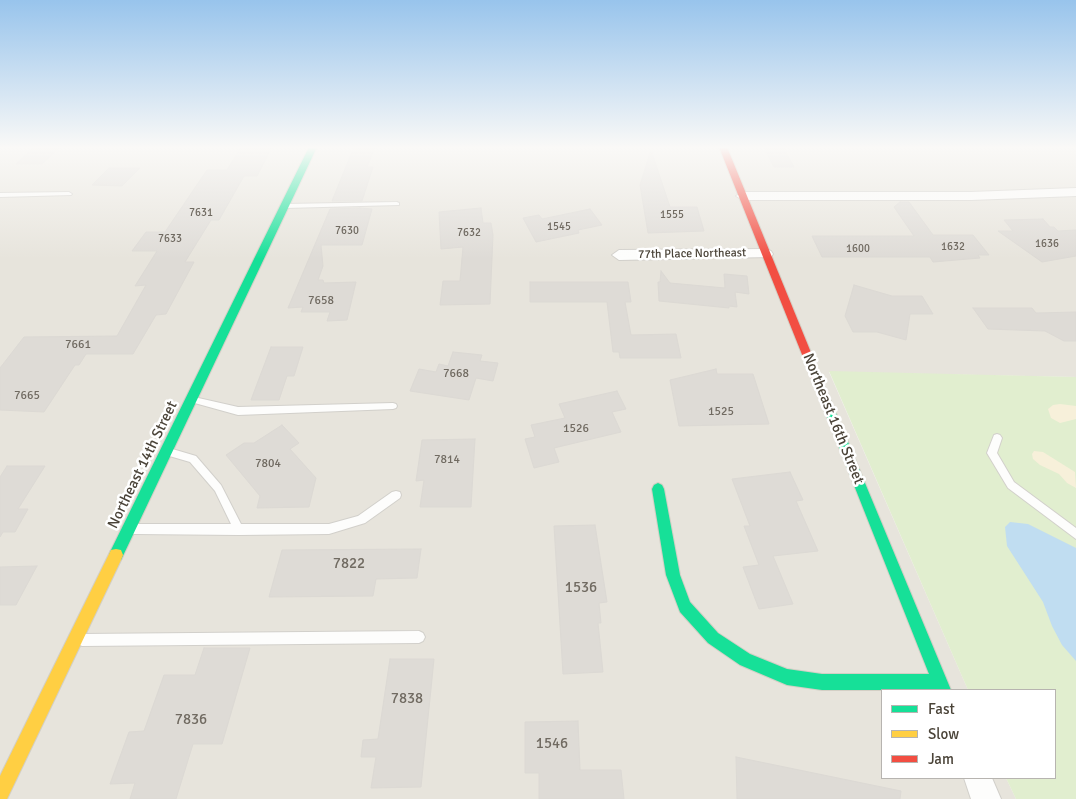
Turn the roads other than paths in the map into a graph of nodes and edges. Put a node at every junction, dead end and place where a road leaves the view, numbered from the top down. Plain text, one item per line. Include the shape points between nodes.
1 (294, 184) edge
2 (737, 184) edge
3 (1076, 192) edge
4 (69, 194) dead end
5 (0, 196) edge
6 (742, 196) junction
7 (397, 204) dead end
8 (284, 206) junction
9 (766, 254) junction
10 (619, 255) dead end
11 (191, 399) junction
12 (393, 406) dead end
13 (997, 438) dead end
14 (166, 451) junction
15 (658, 489) dead end
16 (396, 495) dead end
17 (128, 529) junction
18 (239, 530) junction
19 (1076, 534) edge
20 (419, 637) dead end
21 (75, 640) junction
22 (941, 686) edge
23 (978, 779) edge
24 (0, 795) edge
25 (986, 799) edge

1 - 8 street, Northeast 14th Street
2 - 6 street, Northeast 16th Street
3 - 6 street via 1025,196
4 - 5 lane
6 - 9 street, Northeast 16th Street
7 - 8 lane
8 - 11 street, Northeast 14th Street
9 - 10 street, 77th Place Northeast
9 - 22 street, Northeast 16th Street
11 - 12 lane via 238,411
11 - 14 street, Northeast 14th Street
13 - 19 lane via 992,453 1011,485
14 - 17 street, Northeast 14th Street
14 - 18 lane via 193,459 218,488
15 - 22 street via 673,575 686,607 713,638 746,660 787,677 822,682
16 - 18 lane via 361,520 329,529
17 - 18 lane
17 - 21 street, Northeast 14th Street
20 - 21 lane
21 - 24 street, Northeast 14th Street
23 - 25 street

